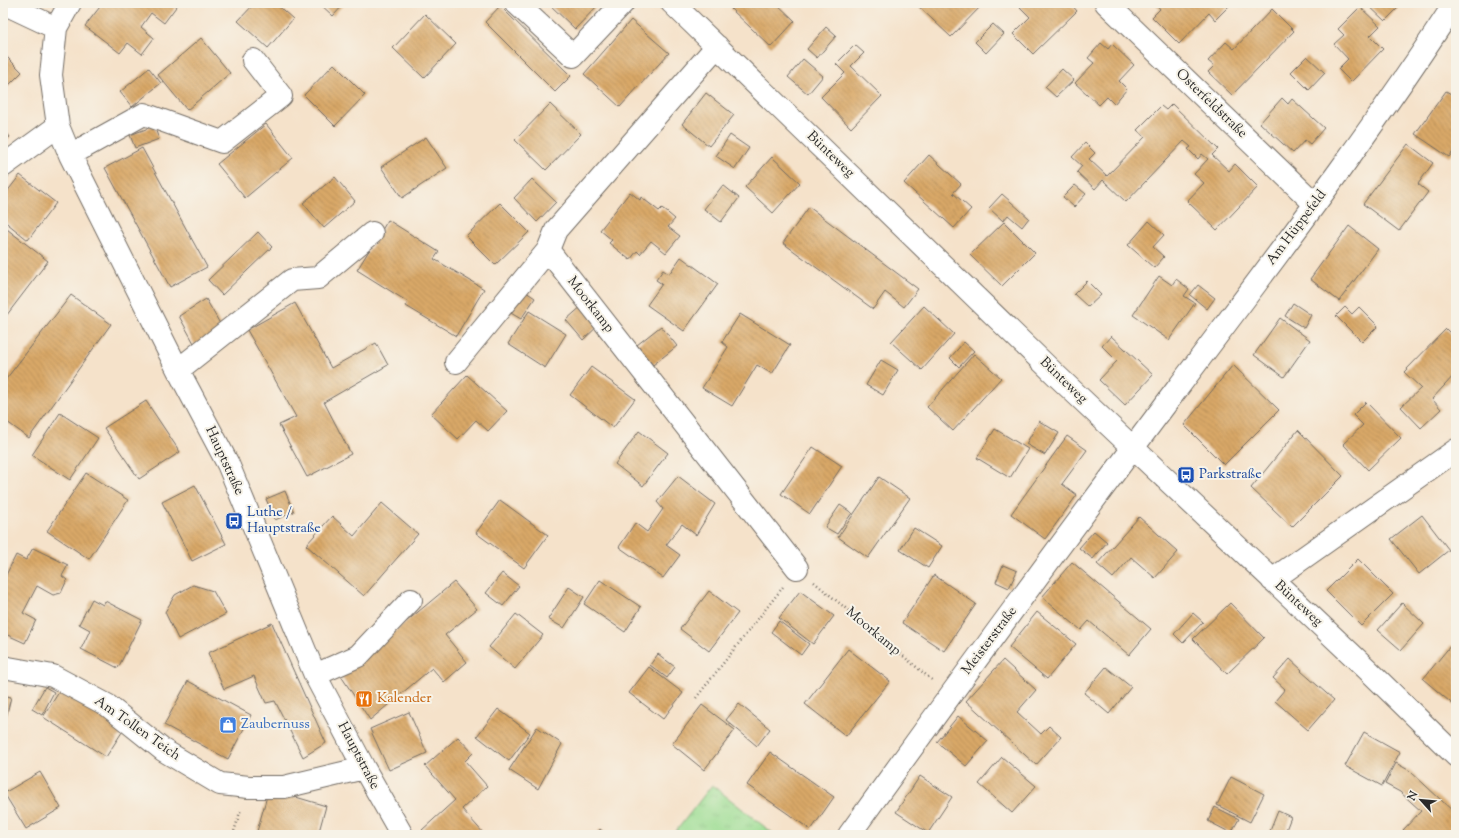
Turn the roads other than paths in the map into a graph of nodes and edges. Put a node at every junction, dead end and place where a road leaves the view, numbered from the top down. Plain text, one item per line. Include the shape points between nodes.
1 (3, 3) edge
2 (70, 3) edge
3 (516, 3) edge
4 (624, 3) edge
5 (672, 3) edge
6 (1106, 3) edge
7 (1455, 3) edge
8 (56, 28) junction
9 (717, 46) junction
10 (253, 60) dead end
11 (58, 126) junction
12 (70, 155) junction
13 (3, 166) edge
14 (1315, 204) junction
15 (372, 233) dead end
16 (548, 250) junction
17 (456, 362) dead end
18 (178, 370) junction
19 (1133, 448) junction
20 (1456, 450) edge
21 (797, 568) road end
22 (1272, 580) junction
23 (411, 600) dead end
24 (3, 667) edge
25 (315, 675) junction
26 (1456, 756) edge
27 (364, 768) junction
28 (402, 835) edge
29 (849, 835) edge

1 - 8 street
2 - 8 street
3 - 4 street via 573,56
5 - 9 street, Bünteweg
6 - 14 street, Osterfeldstraße
7 - 14 street, Am Hüppefeld via 1419,59
8 - 11 street, Hauptstraße via 51,75
9 - 16 street via 556,230
9 - 19 street, Bünteweg
10 - 12 street via 281,96 222,142 144,114
11 - 12 street, Hauptstraße
11 - 13 street
12 - 18 street, Hauptstraße
14 - 19 street, Am Hüppefeld
15 - 18 street via 318,278 292,280
16 - 17 street
16 - 21 street, Moorkamp
18 - 25 street, Hauptstraße via 228,464
19 - 22 street, Bünteweg
19 - 29 street, Meisterstraße
20 - 22 street
22 - 26 street, Bünteweg
23 - 25 street via 358,656
24 - 27 street, Am Tollen Teich via 53,676 107,705 163,750 220,784 284,787
25 - 27 street, Hauptstraße
27 - 28 street, Hauptstraße

